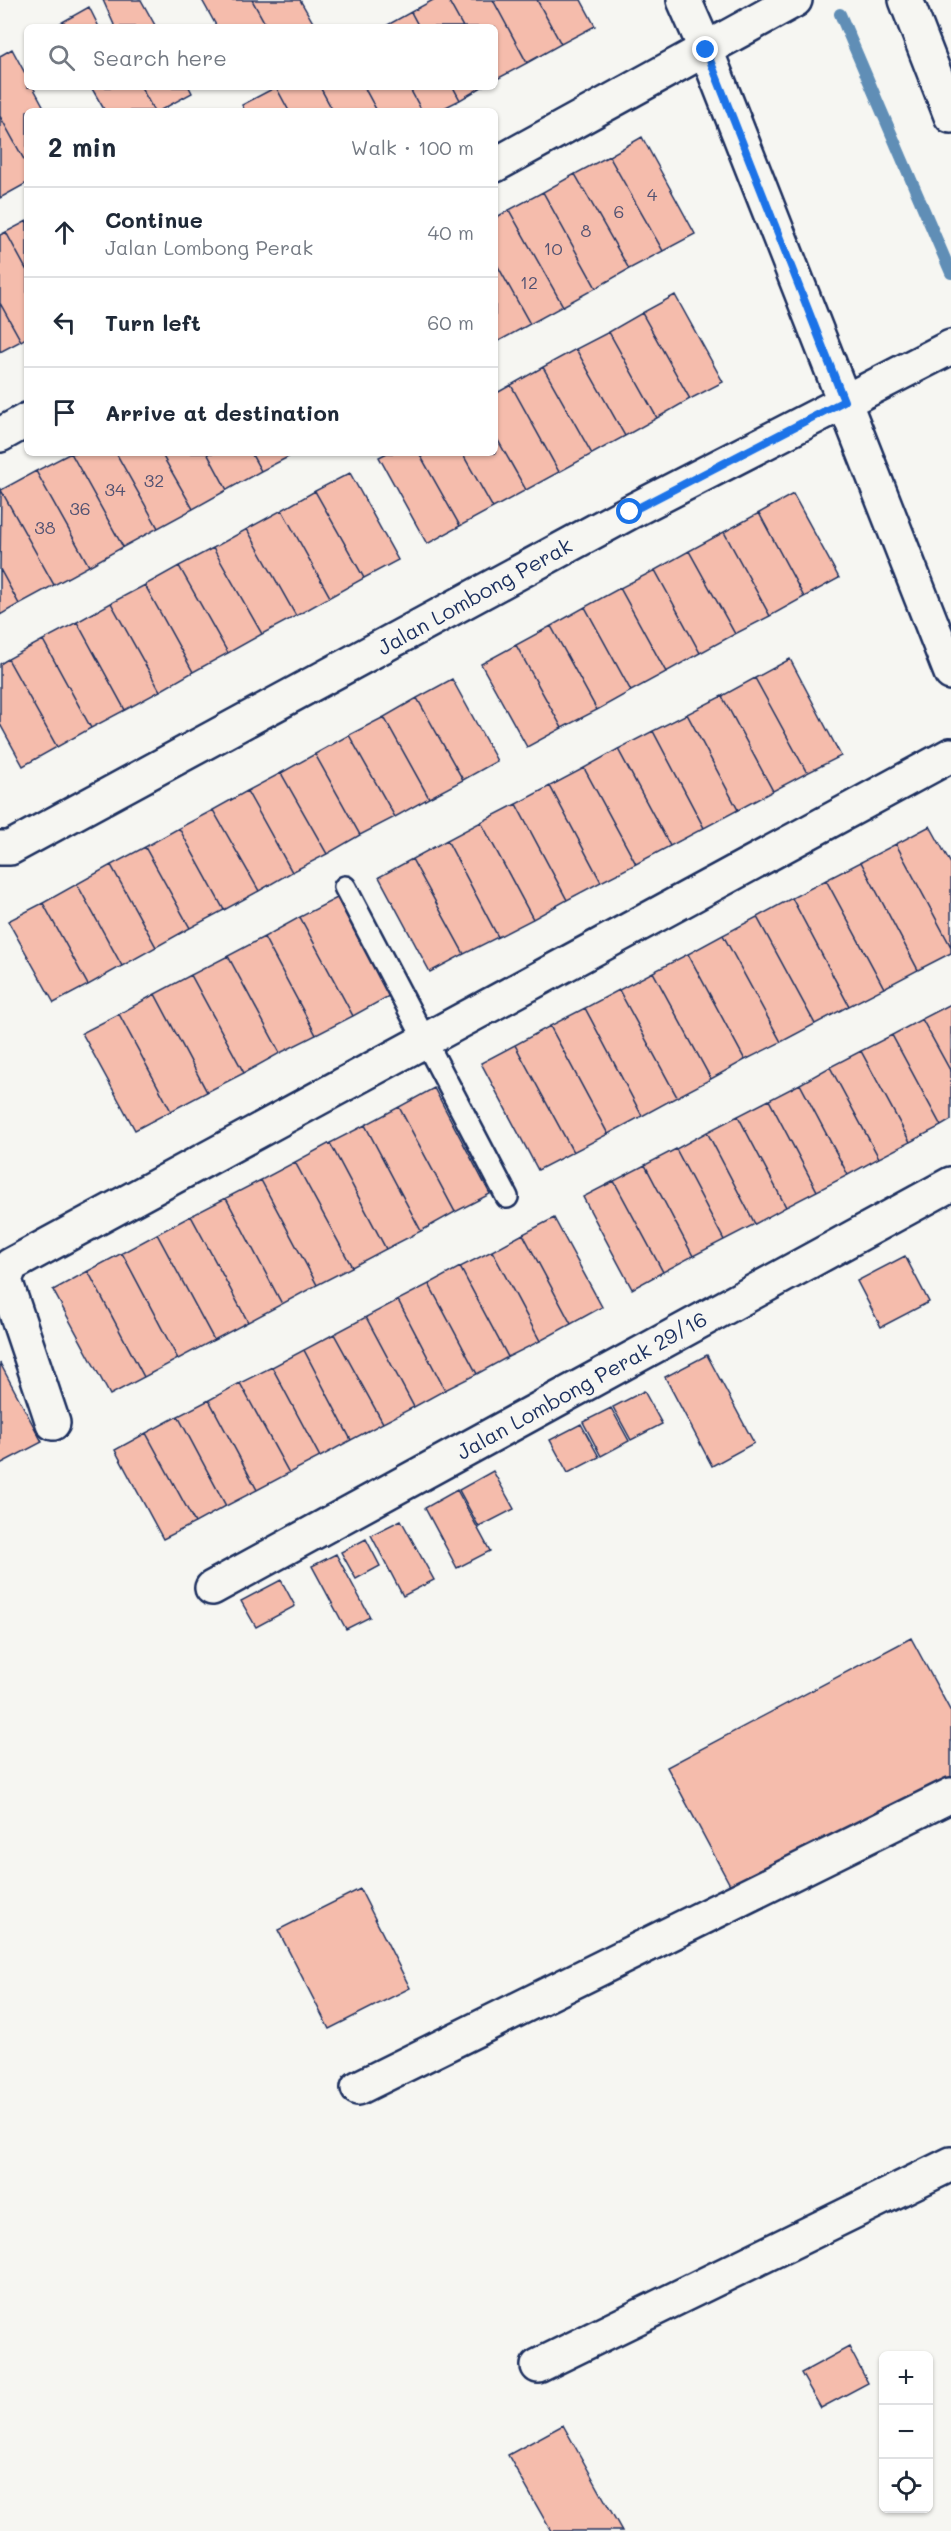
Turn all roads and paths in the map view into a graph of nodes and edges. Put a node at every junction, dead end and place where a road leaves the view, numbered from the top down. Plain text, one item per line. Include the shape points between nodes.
1 (684, 0) edge
2 (795, 0) edge
3 (906, 0) edge
4 (706, 50) junction
5 (951, 116) edge
6 (498, 163) edge
7 (951, 347) edge
8 (844, 401) junction
9 (24, 422) edge
10 (0, 435) edge
11 (951, 673) edge
12 (951, 755) edge
13 (0, 848) edge
14 (345, 887) dead end
15 (425, 1040) junction
16 (951, 1184) edge
17 (507, 1197) dead end
18 (53, 1423) dead end
19 (212, 1588) dead end
20 (951, 1795) edge
21 (358, 2088) dead end
22 (951, 2164) edge
23 (538, 2366) dead end

1 - 4 street
2 - 4 street
3 - 5 street
4 - 6 street
4 - 8 street
7 - 8 street, Jalan Lombong Perak
8 - 11 street
8 - 13 street, Jalan Lombong Perak via 630,512 20,843
9 - 10 street
12 - 15 street
14 - 15 lane
15 - 17 lane
15 - 18 street via 11,1264 5,1280
16 - 19 street, Jalan Lombong Perak 29/16
20 - 21 street
22 - 23 street

